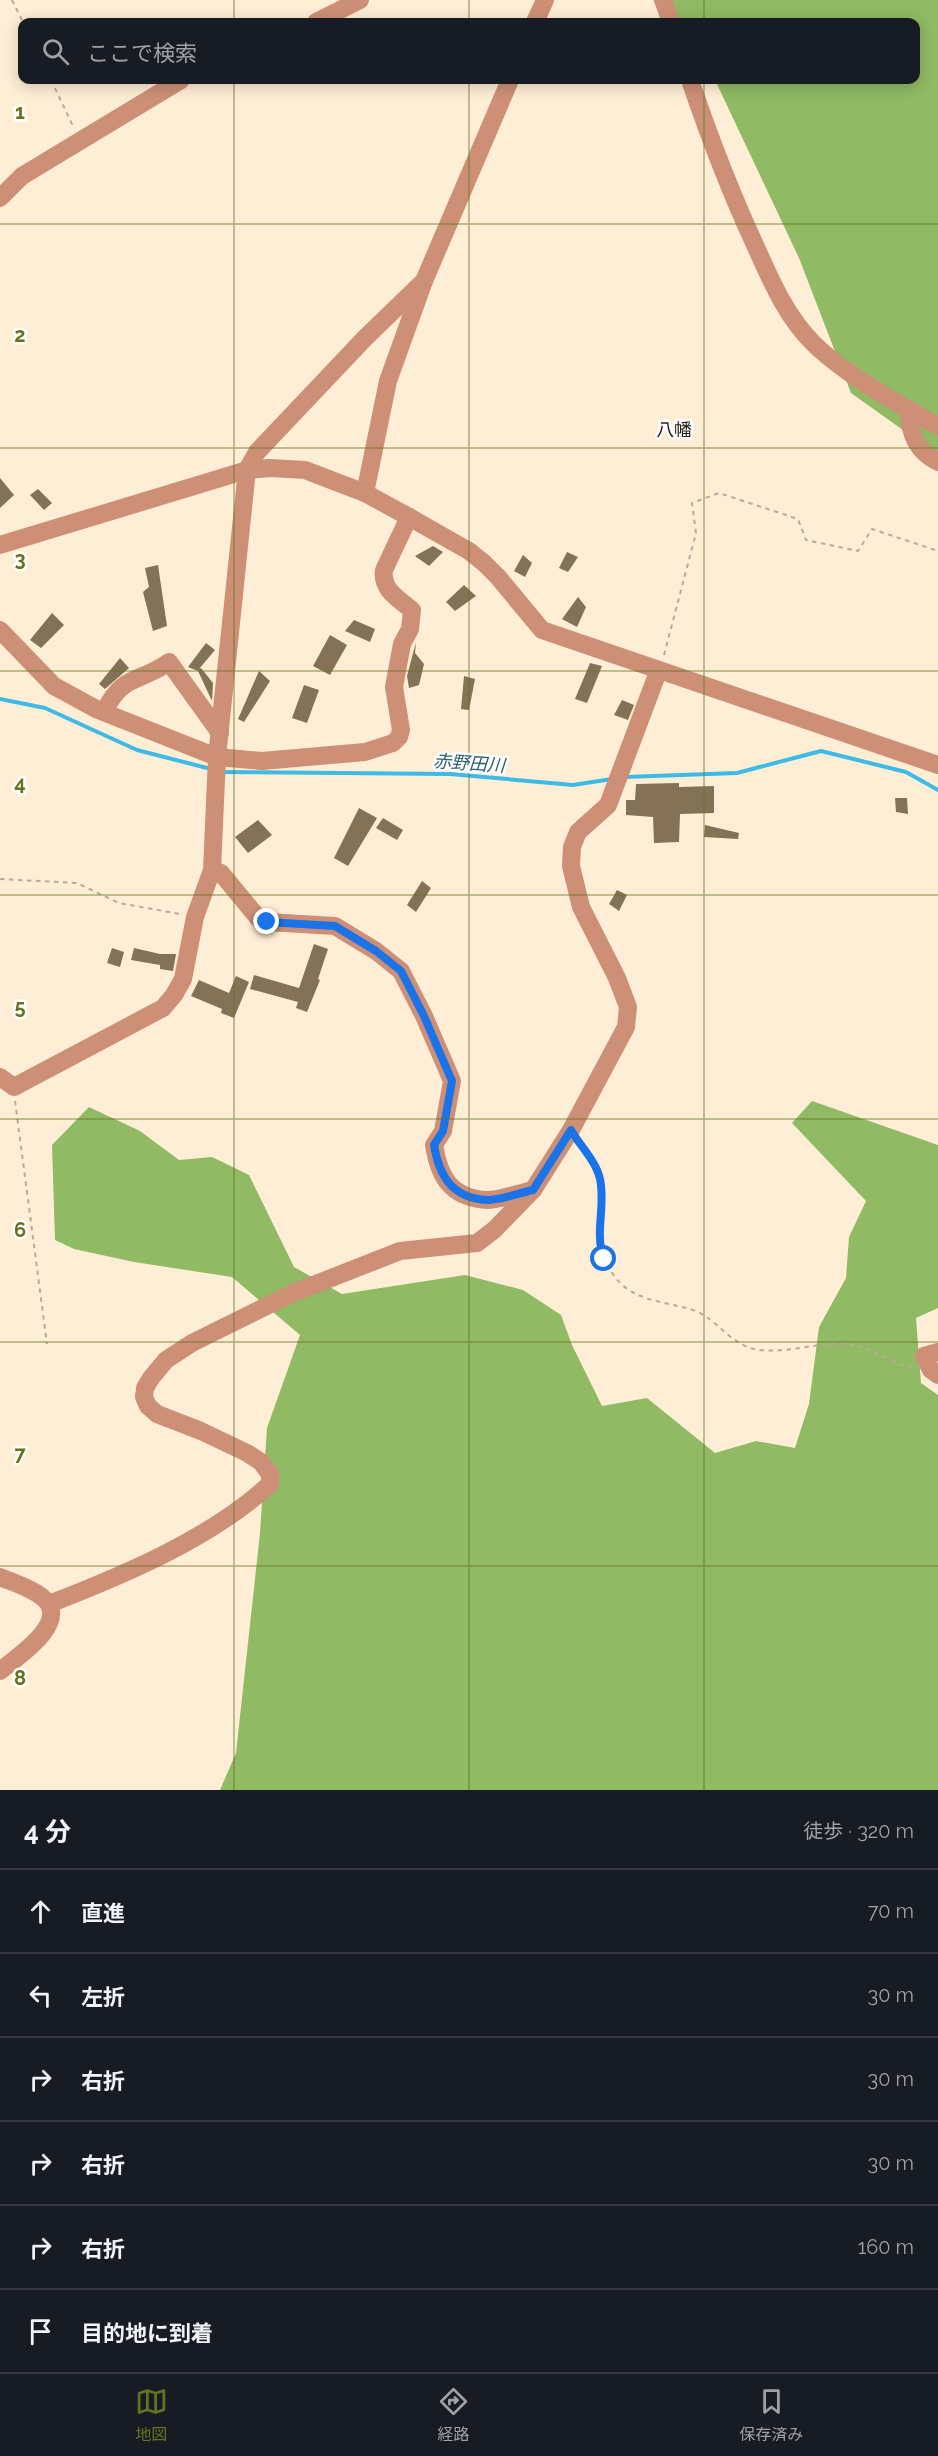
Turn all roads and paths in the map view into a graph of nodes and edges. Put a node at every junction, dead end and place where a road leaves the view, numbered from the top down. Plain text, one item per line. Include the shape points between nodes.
1 (12, 0) edge
2 (360, 0) edge
3 (544, 0) edge
4 (663, 0) edge
5 (21, 18) edge
6 (324, 18) edge
7 (537, 18) edge
8 (670, 18) edge
9 (53, 84) edge
10 (174, 84) edge
11 (508, 84) edge
12 (691, 84) edge
13 (80, 139) junction
14 (0, 198) edge
15 (424, 281) junction
16 (909, 410) junction
17 (938, 426) edge
18 (938, 462) edge
19 (247, 470) junction
20 (365, 493) junction
21 (409, 517) junction
22 (0, 545) edge
23 (938, 551) edge
24 (0, 630) edge
25 (658, 672) junction
26 (104, 712) junction
27 (220, 733) junction
28 (217, 765) junction
29 (938, 765) edge
30 (212, 870) junction
31 (0, 879) edge
32 (195, 917) junction
33 (7, 1082) edge
34 (571, 1130) junction
35 (533, 1190) junction
36 (47, 1344) dead end
37 (931, 1354) edge
38 (938, 1375) edge
39 (0, 1577) edge
40 (49, 1604) junction
41 (0, 1671) edge

1 - 5 path
2 - 6 street
3 - 7 street
4 - 8 street
9 - 13 path
10 - 13 street
11 - 15 street
12 - 16 street via 718,158 782,303 813,343
13 - 14 street via 22,176
15 - 19 street via 257,452
15 - 20 street via 388,381
16 - 17 street
16 - 18 street via 909,430 919,446
19 - 20 street via 305,470
19 - 22 street
19 - 27 street
20 - 21 street
21 - 25 street via 470,551 498,576 542,630
21 - 28 street via 382,578 388,591 412,610 394,687 399,737 393,743 365,752
23 - 25 path via 872,529 858,551 806,540 798,519 719,493 692,502 696,533
24 - 26 street via 54,686
25 - 29 street
25 - 34 street via 608,805 578,832 572,847 571,866 581,907 628,1007 626,1027
26 - 27 street via 113,694 128,681 154,673 169,662
26 - 28 street
27 - 28 street
28 - 30 street
30 - 32 street
30 - 35 street via 221,873 259,919 335,926 401,971 452,1081 443,1131 434,1145 444,1180 464,1195 488,1200
31 - 32 path via 78,883 119,903
32 - 33 street via 183,979 163,1008
33 - 36 path
34 - 35 street
34 - 37 path via 600,1179 598,1245 616,1278 629,1291 645,1299 695,1311 739,1343 755,1349 846,1344 909,1368
35 - 40 street via 477,1244 400,1251 293,1293 166,1360 145,1388 148,1406 157,1414 247,1453 270,1474 270,1484 193,1538 109,1581
37 - 38 street via 931,1370
39 - 40 street
40 - 41 street via 52,1613 42,1635

